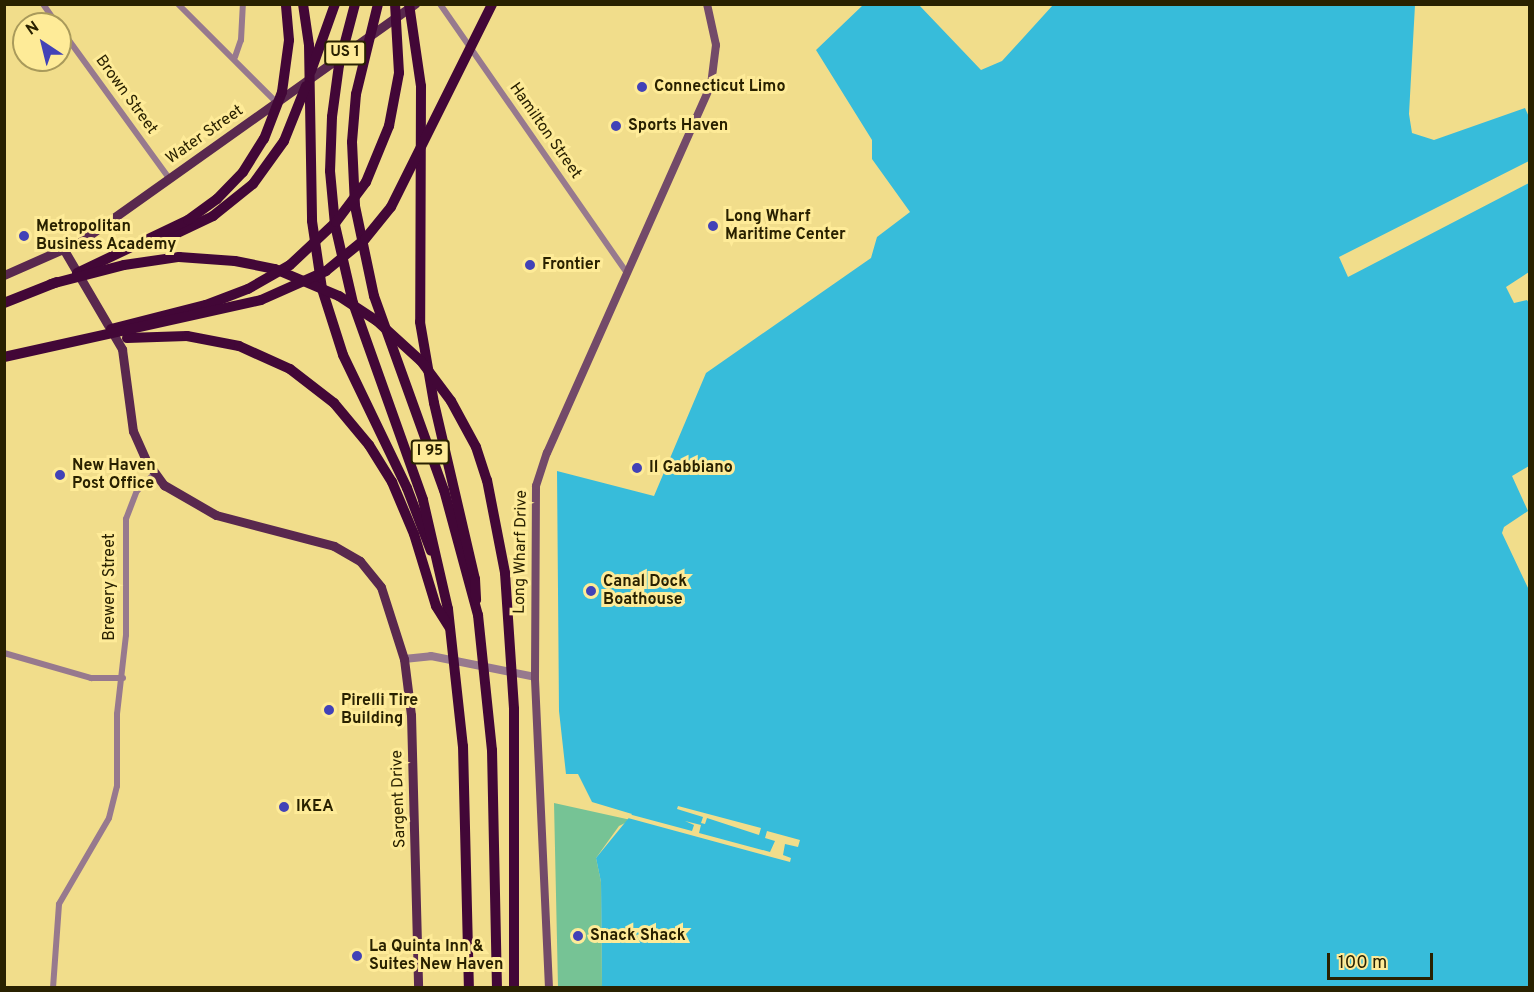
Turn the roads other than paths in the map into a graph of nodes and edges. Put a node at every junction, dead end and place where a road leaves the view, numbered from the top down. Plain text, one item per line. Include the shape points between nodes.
1 (178, 4) edge
2 (243, 4) edge
3 (286, 4) edge
4 (303, 4) edge
5 (335, 4) edge
6 (355, 4) edge
7 (378, 4) edge
8 (395, 4) edge
9 (410, 4) edge
10 (415, 4) edge
11 (440, 4) edge
12 (492, 4) edge
13 (707, 4) edge
14 (72, 44) edge
15 (235, 57) junction
16 (276, 103) junction
17 (169, 178) junction
18 (64, 250) junction
19 (109, 264) junction
20 (627, 273) junction
21 (4, 275) edge
22 (4, 303) edge
23 (138, 329) junction
24 (88, 337) junction
25 (4, 357) edge
26 (154, 474) junction
27 (437, 566) junction
28 (477, 613) junction
29 (450, 630) junction
30 (4, 653) edge
31 (404, 659) junction
32 (536, 677) junction
33 (123, 678) junction
34 (53, 987) edge
35 (418, 987) edge
36 (469, 987) edge
37 (497, 987) edge
38 (514, 987) edge
39 (549, 987) edge

1 - 15 street
2 - 15 street via 241,40
3 - 19 highway via 289,40 276,111 249,164 227,190 198,214
4 - 27 highway via 309,45 312,222 325,303 343,355 408,488
5 - 19 highway via 290,130 261,175 234,201 201,223
6 - 27 highway, I 95 via 339,65 330,144 335,225 353,303 416,477
7 - 28 highway, I 95 via 358,82 352,150 357,222 374,296 444,490
8 - 23 highway via 399,39 397,92 385,140 366,182 325,234 290,265 249,289
9 - 28 highway via 421,100 419,303 425,361 466,536
10 - 16 main road, Water Street / US 1
11 - 20 street, Hamilton Street
12 - 23 highway via 391,207 375,228 313,279 274,296
13 - 20 main road, Long Wharf Drive via 716,45 706,98
14 - 17 street, Brown Street
15 - 16 street
16 - 17 main road, Water Street / US 1
17 - 18 main road, Water Street / US 1
18 - 21 main road, Water Street / US 1
18 - 26 main road via 122,349 133,431
19 - 22 highway
19 - 38 highway via 208,258 275,269 339,296 399,339 451,401 478,453 496,516 505,573 514,709
20 - 32 main road, Long Wharf Drive via 536,486
23 - 24 highway
23 - 24 highway
23 - 29 highway via 239,346 290,369 334,403 361,434 392,482 414,534 436,606
24 - 25 highway
26 - 31 main road, Sargent Drive via 183,499 216,515 349,553 381,587
26 - 33 street, Brewery Street via 137,491 126,519
27 - 29 highway, I 95
28 - 37 highway, I 95 via 489,703
29 - 36 highway, I 95 via 458,695
30 - 33 street via 91,678
31 - 32 street via 431,656
31 - 35 main road, Sargent Drive via 414,761
32 - 39 main road, Long Wharf Drive
33 - 34 street, Brewery Street via 117,714 118,774 114,801 101,833 64,892 54,941

